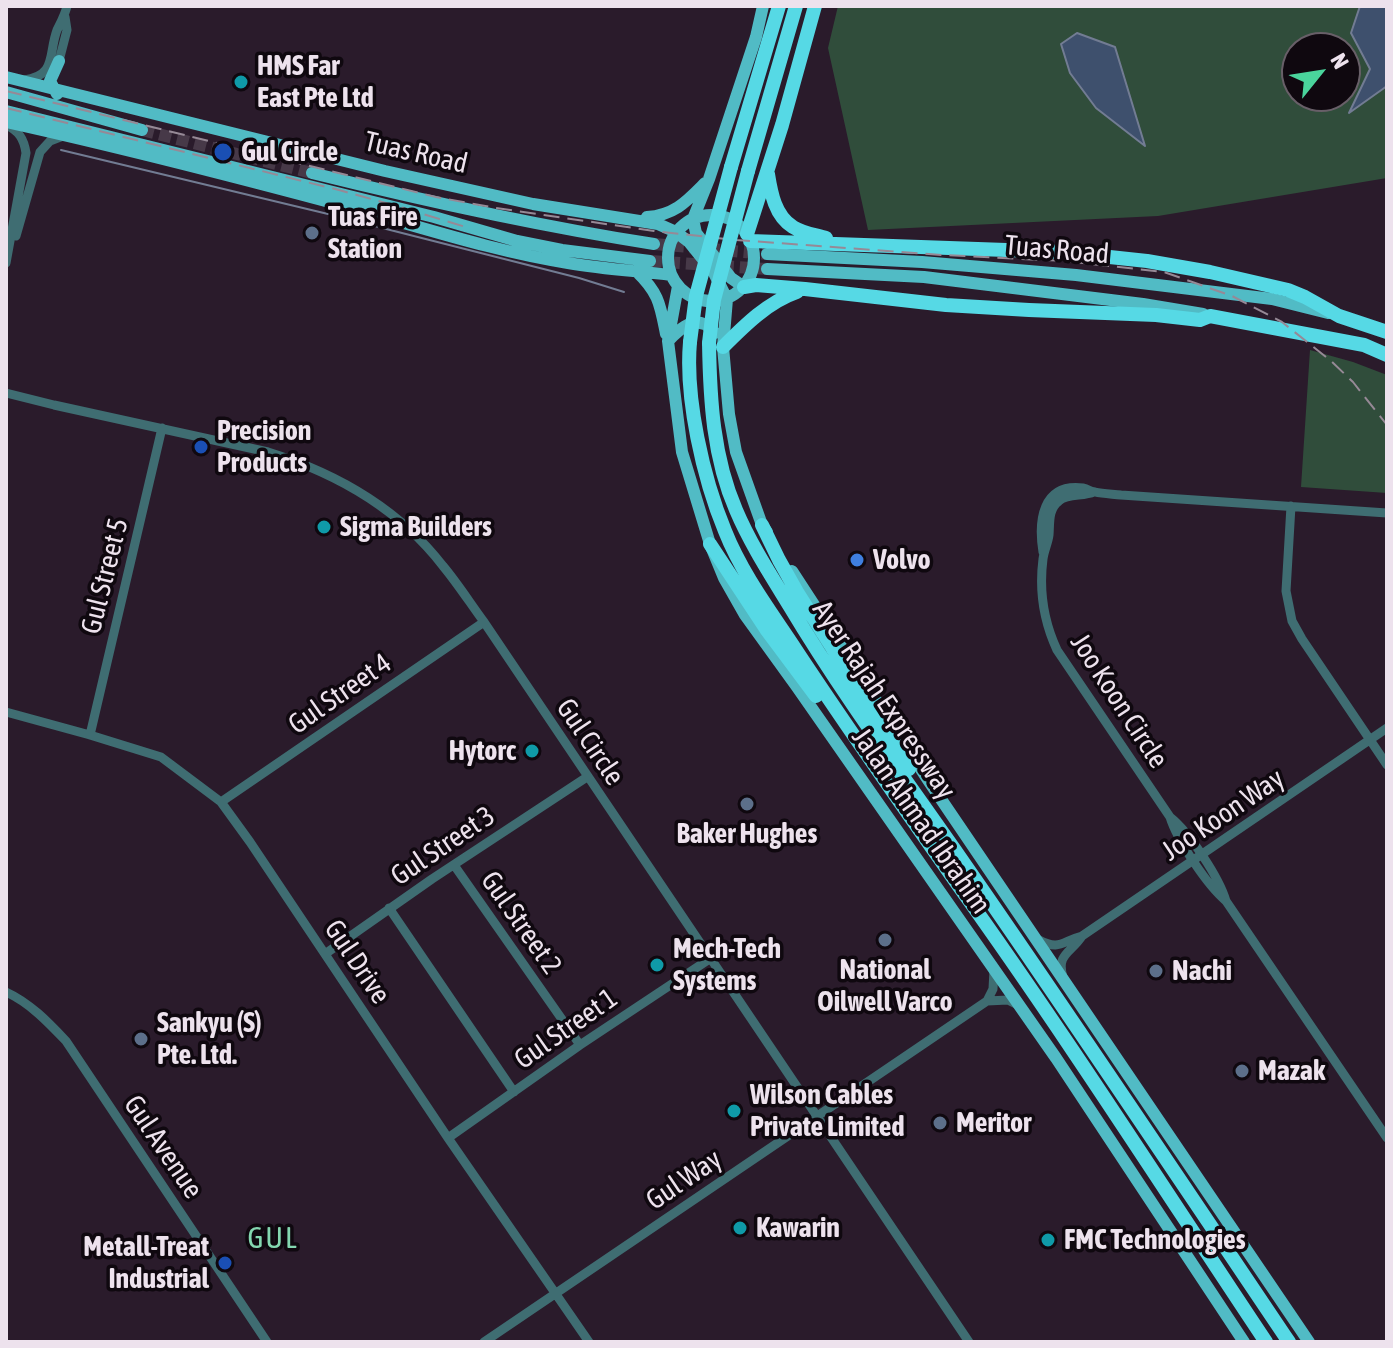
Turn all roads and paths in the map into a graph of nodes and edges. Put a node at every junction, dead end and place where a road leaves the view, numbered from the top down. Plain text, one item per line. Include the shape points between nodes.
1 (67, 6) edge
2 (763, 6) edge
3 (779, 6) edge
4 (796, 6) edge
5 (815, 6) edge
6 (65, 17) junction
7 (59, 61) junction
8 (11, 79) edge
9 (53, 90) junction
10 (6, 92) edge
11 (78, 96) junction
12 (6, 111) edge
13 (99, 118) junction
14 (6, 124) edge
15 (142, 130) tunnel mouth
16 (67, 136) junction
17 (767, 172) junction
18 (312, 173) tunnel mouth
19 (709, 179) junction
20 (616, 218) junction
21 (693, 219) junction
22 (676, 232) junction
23 (748, 238) junction
24 (837, 243) junction
25 (654, 244) tunnel mouth
26 (9, 252) junction
27 (767, 254) tunnel mouth
28 (650, 261) tunnel mouth
29 (6, 263) edge
30 (767, 269) tunnel mouth
31 (636, 271) junction
32 (675, 281) junction
33 (744, 287) junction
34 (805, 289) junction
35 (727, 299) junction
36 (1210, 316) junction
37 (1339, 316) junction
38 (1387, 332) edge
39 (668, 341) junction
40 (716, 345) junction
41 (1387, 355) edge
42 (6, 393) edge
43 (162, 428) junction
44 (1291, 506) junction
45 (1387, 515) edge
46 (762, 525) junction
47 (710, 544) junction
48 (484, 622) junction
49 (6, 712) edge
50 (847, 728) junction
51 (1387, 728) edge
52 (90, 735) junction
53 (1370, 740) junction
54 (1387, 765) edge
55 (587, 777) junction
56 (221, 802) junction
57 (1198, 858) junction
58 (454, 865) junction
59 (974, 879) junction
60 (389, 908) junction
61 (1082, 936) junction
62 (1036, 938) junction
63 (325, 954) junction
64 (711, 958) junction
65 (993, 966) junction
66 (1064, 980) junction
67 (6, 992) edge
68 (987, 1001) junction
69 (1021, 1007) junction
70 (580, 1045) junction
71 (514, 1092) junction
72 (817, 1117) junction
73 (448, 1138) junction
74 (1387, 1138) edge
75 (555, 1293) junction
76 (267, 1342) edge
77 (484, 1342) edge
78 (589, 1342) edge
79 (969, 1342) edge
80 (1244, 1342) edge
81 (1266, 1342) edge
82 (1289, 1342) edge
83 (1309, 1342) edge

1 - 6 street
2 - 19 main road
3 - 50 highway, Ayer Rajah Expressway, bridge via 696,296 689,357 691,400 725,532
4 - 40 highway, Ayer Rajah Expressway, bridge via 714,300
5 - 17 highway
6 - 7 street
6 - 8 street via 42,75
7 - 9 main road via 50,81
7 - 11 main road via 60,80
8 - 9 main road, Tuas Road
9 - 11 main road, Tuas Road
9 - 13 main road
10 - 13 main road
11 - 20 main road, Tuas Road via 414,178
12 - 28 main road, Tuas Road via 517,241
13 - 15 main road
14 - 16 main road
14 - 26 street via 19,134 26,153
16 - 26 street via 50,141 40,152
16 - 31 main road via 474,242 568,263
17 - 23 highway
17 - 24 highway via 781,215 793,227
18 - 25 main road, Tuas Road via 575,232
19 - 20 main road via 661,216
19 - 21 main road
20 - 22 main road, Tuas Road
21 - 22 main road
21 - 23 main road via 723,217
21 - 33 main road via 696,233
22 - 32 main road, Jalan Ahmad Ibrahim via 667,258
22 - 35 main road via 714,273
23 - 24 highway
23 - 33 main road via 754,264
24 - 37 highway via 1063,252 1147,261 1288,290
26 - 29 street
27 - 37 main road, Tuas Road via 1076,275 1272,299
30 - 36 main road, Tuas Road via 924,277
31 - 32 main road
31 - 39 main road via 658,298
32 - 35 main road via 698,300
32 - 39 main road, Jalan Ahmad Ibrahim
33 - 34 highway
33 - 35 main road
34 - 36 highway via 960,306 1200,320
34 - 40 highway via 773,303
35 - 40 main road, Jalan Ahmad Ibrahim
36 - 41 highway via 1364,345
37 - 38 highway
39 - 40 main road via 699,323 716,334
39 - 47 main road, Jalan Ahmad Ibrahim via 682,452
40 - 46 main road, Jalan Ahmad Ibrahim via 736,452
40 - 59 highway, Ayer Rajah Expressway via 711,412 724,478 737,511 819,654
42 - 43 street, Gul Circle
43 - 48 street, Gul Circle via 292,459 350,486 419,538
43 - 52 street, Gul Street 5
44 - 45 street, Joo Koon Circle
44 - 53 street via 1286,591 1292,621
44 - 57 street, Joo Koon Circle via 1085,488 1056,492 1043,511 1042,596 1057,650
46 - 59 highway via 797,592
46 - 62 main road, Jalan Ahmad Ibrahim
47 - 50 highway via 821,703
47 - 65 main road, Jalan Ahmad Ibrahim via 745,615
48 - 55 street, Gul Circle
48 - 56 street, Gul Street 4
49 - 52 street, Gul Drive
50 - 81 highway, Ayer Rajah Expressway via 1025,979
51 - 53 street, Joo Koon Way
52 - 56 street, Gul Drive via 161,757
53 - 54 street
53 - 57 street, Joo Koon Way
55 - 58 street, Gul Street 3
55 - 64 street, Gul Circle
56 - 63 street, Gul Drive
57 - 61 street, Joo Koon Way
57 - 74 street, Joo Koon Circle via 1215,892
58 - 60 street, Gul Street 3
58 - 70 street, Gul Street 2
59 - 82 highway, Ayer Rajah Expressway
60 - 63 street, Gul Street 3
60 - 71 street
61 - 62 street, Joo Koon Way via 1056,946
61 - 66 street, Joo Koon Way via 1061,961
62 - 66 main road, Jalan Ahmad Ibrahim
63 - 73 street, Gul Drive
64 - 70 street, Gul Street 1
64 - 72 street, Gul Circle
65 - 68 street
65 - 69 main road, Jalan Ahmad Ibrahim
66 - 83 main road, Jalan Ahmad Ibrahim
67 - 76 street, Gul Avenue via 66,1041
68 - 69 street via 1008,1000
68 - 72 street, Gul Way
69 - 80 main road, Jalan Ahmad Ibrahim
70 - 71 street, Gul Street 1
71 - 73 street, Gul Street 1
72 - 75 street, Gul Way
72 - 79 street, Gul Circle
73 - 75 street, Gul Drive
75 - 77 street, Gul Way
75 - 78 street, Gul Drive

